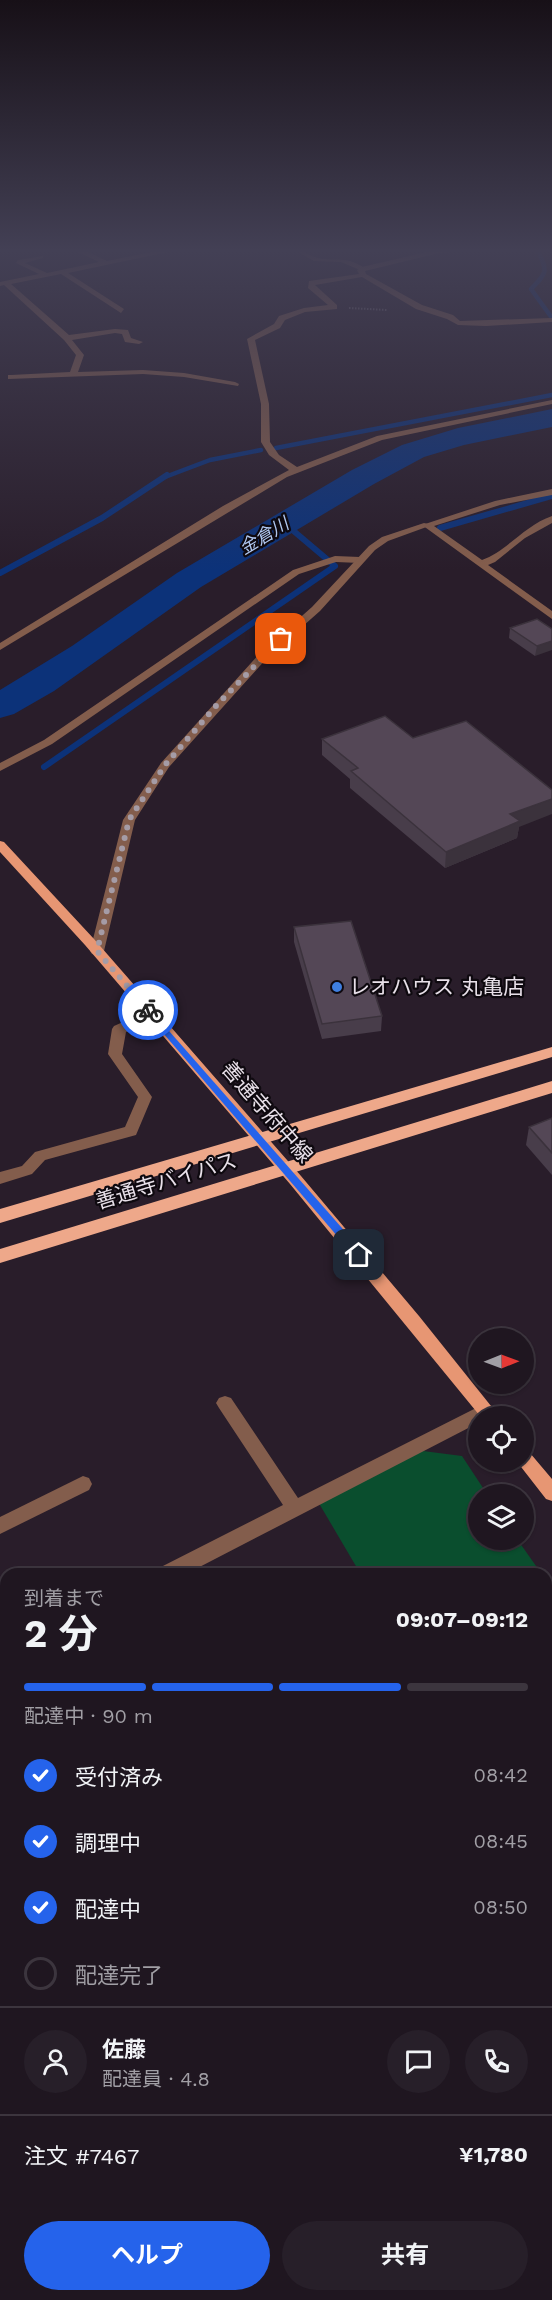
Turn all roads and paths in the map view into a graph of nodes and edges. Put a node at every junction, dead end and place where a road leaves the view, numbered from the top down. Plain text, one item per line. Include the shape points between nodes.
1 (80, 355) edge
2 (254, 355) edge
3 (73, 375) junction
4 (10, 377) dead end
5 (235, 384) dead end
6 (552, 402) edge
7 (296, 470) junction
8 (552, 492) edge
9 (540, 503) edge
10 (552, 519) edge
11 (427, 525) junction
12 (360, 560) junction
13 (481, 564) junction
14 (552, 616) edge
15 (0, 647) edge
16 (0, 768) edge
17 (0, 845) edge
18 (97, 951) junction
19 (152, 1014) junction
20 (552, 1052) edge
21 (552, 1087) edge
22 (262, 1140) junction
23 (286, 1168) junction
24 (0, 1178) edge
25 (0, 1216) edge
26 (0, 1256) edge
27 (225, 1403) dead end
28 (482, 1406) edge
29 (468, 1423) edge
30 (534, 1470) edge
31 (83, 1484) dead end
32 (552, 1493) edge
33 (296, 1508) junction
34 (0, 1526) edge
35 (178, 1568) edge

1 - 3 street
2 - 7 street via 266,416 266,445
3 - 4 street
3 - 5 street via 143,372
6 - 7 street via 380,438
7 - 15 street via 226,508
8 - 9 street
9 - 11 street via 498,503
10 - 13 street
11 - 12 street via 385,539
11 - 13 street
12 - 16 street via 330,561 296,572 48,742
12 - 18 street via 316,609 264,655 165,765 129,820
13 - 14 street
17 - 18 main road, 善通寺府中線
18 - 19 main road, 善通寺府中線
19 - 22 main road, 善通寺府中線
19 - 24 street via 118,1029 115,1054 145,1097 131,1131 40,1156 27,1170
20 - 22 highway, 善通寺バイパス
21 - 23 highway, 善通寺バイパス
22 - 23 main road, 善通寺府中線
22 - 25 highway, 善通寺バイパス
23 - 26 highway, 善通寺バイパス
23 - 28 main road, 善通寺府中線
27 - 33 street
29 - 33 street
30 - 32 main road
31 - 34 street
33 - 35 street

